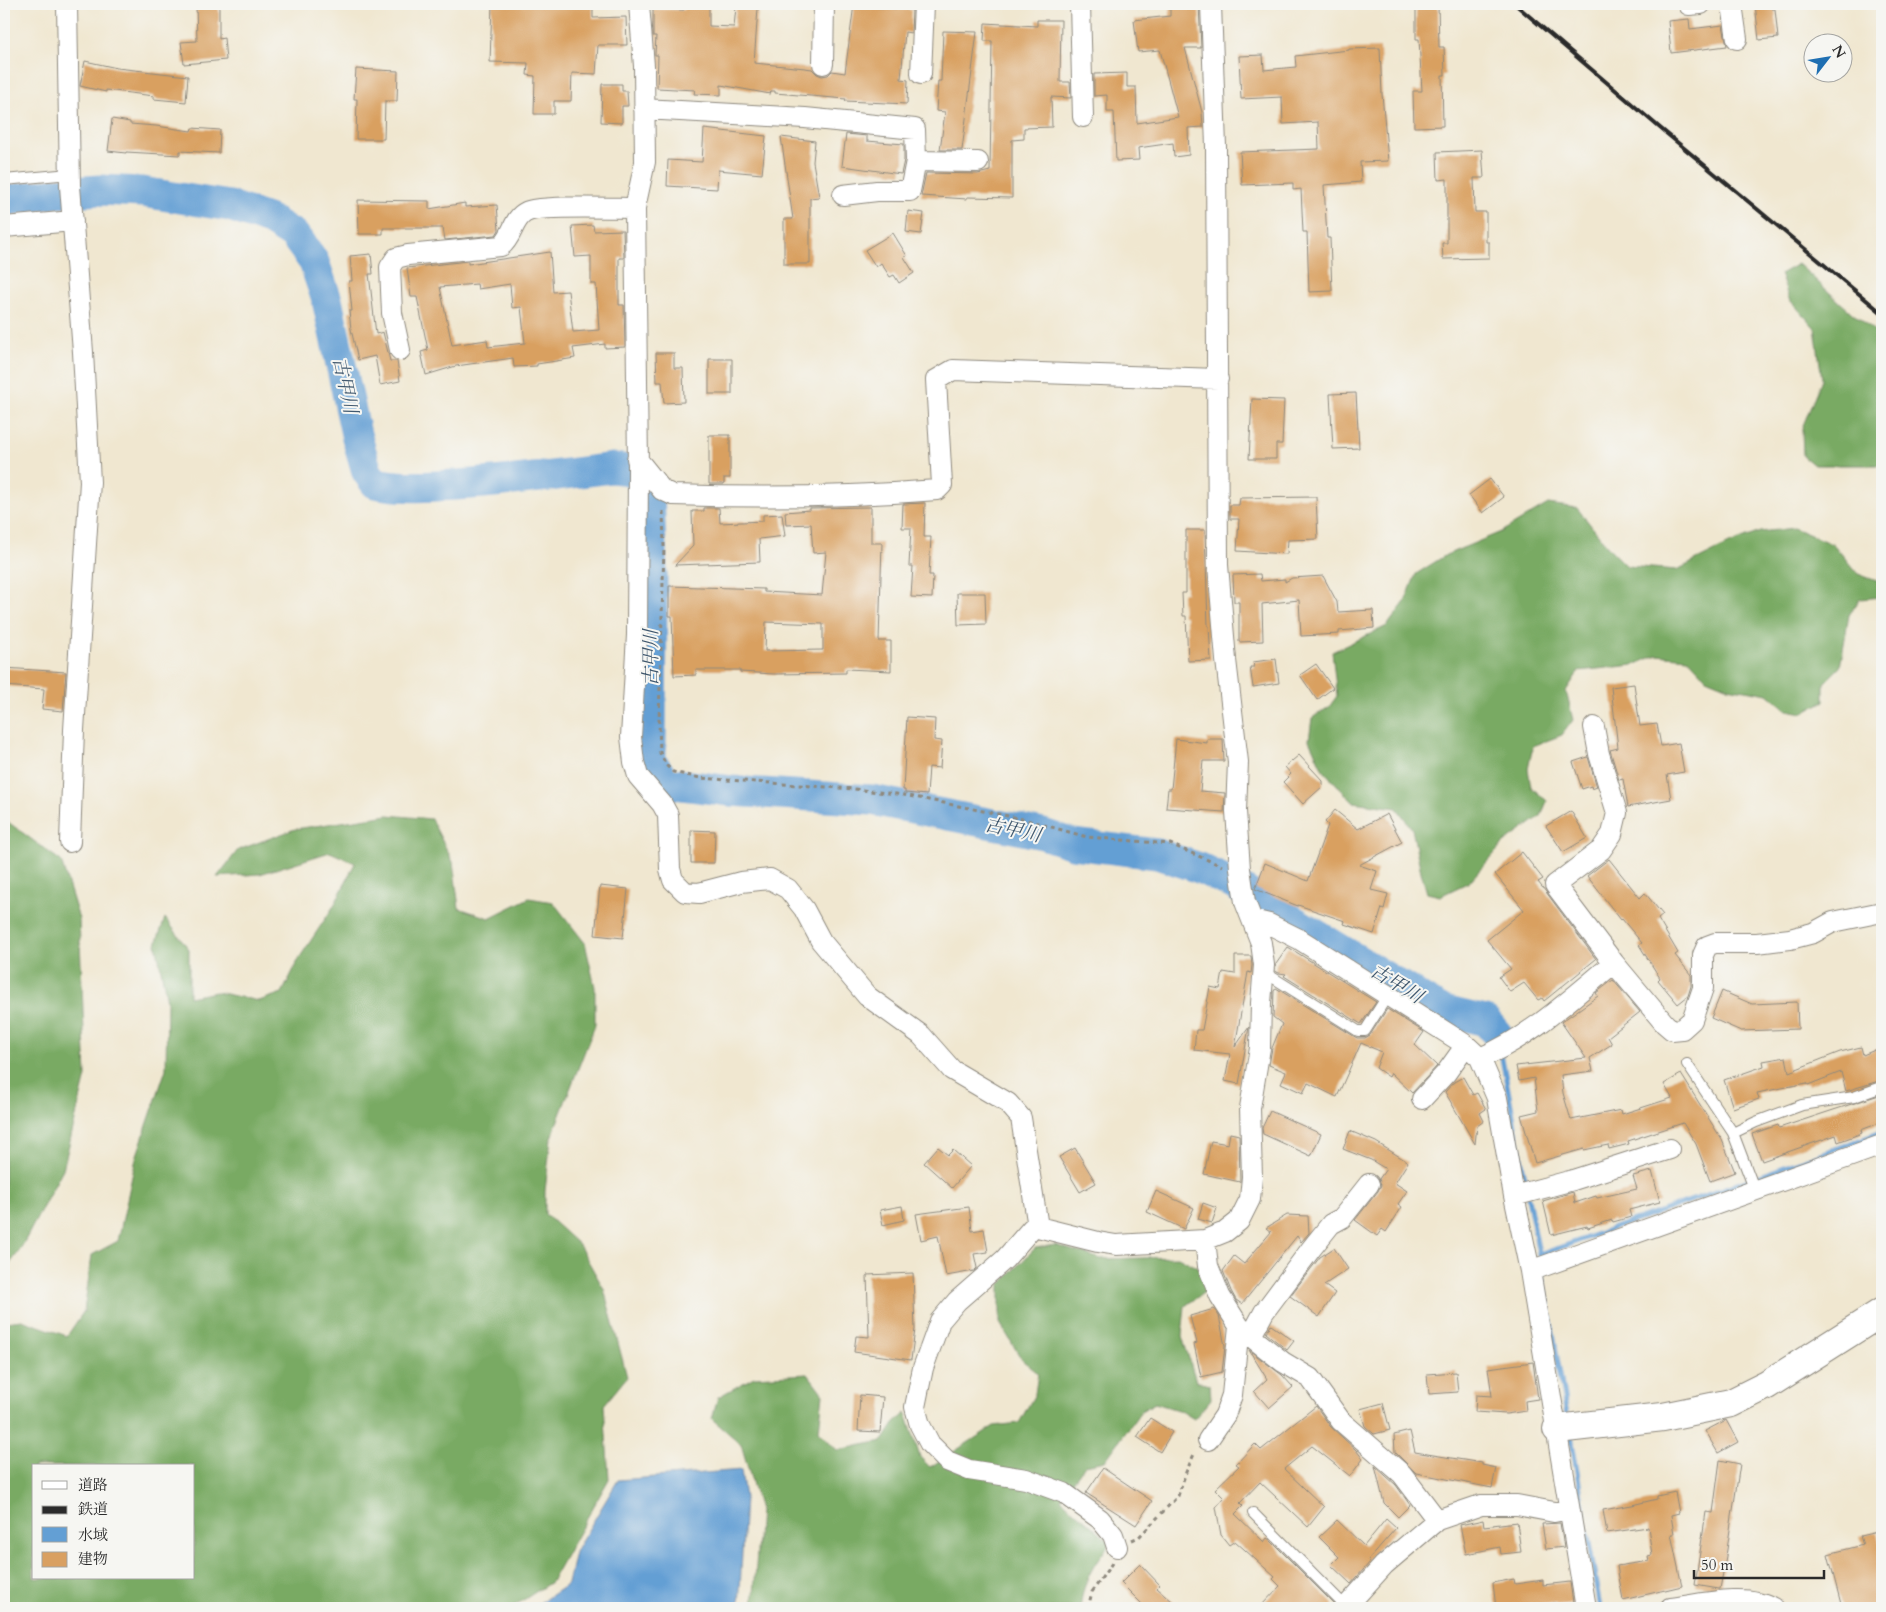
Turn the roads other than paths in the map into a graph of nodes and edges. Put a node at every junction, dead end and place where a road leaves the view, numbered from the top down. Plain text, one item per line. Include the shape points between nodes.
1 (68, 4) edge
2 (639, 4) edge
3 (824, 4) edge
4 (924, 4) edge
5 (1080, 4) edge
6 (1211, 4) edge
7 (1732, 4) edge
8 (1737, 39) dead end
9 (823, 64) dead end
10 (921, 74) dead end
11 (644, 109) junction
12 (1083, 117) dead end
13 (916, 160) junction
14 (978, 162) dead end
15 (4, 180) edge
16 (843, 195) dead end
17 (71, 196) junction
18 (635, 208) junction
19 (4, 227) edge
20 (400, 350) dead end
21 (1218, 378) junction
22 (638, 459) junction
23 (1594, 727) dead end
24 (70, 842) dead end
25 (1882, 912) edge
26 (1252, 920) junction
27 (1614, 963) junction
28 (1263, 976) junction
29 (1388, 996) junction
30 (1473, 1051) junction
31 (1687, 1064) dead end
32 (1882, 1086) edge
33 (1422, 1099) dead end
34 (1733, 1133) junction
35 (1882, 1145) edge
36 (1670, 1148) dead end
37 (1369, 1184) dead end
38 (1755, 1191) junction
39 (1514, 1196) junction
40 (1038, 1227) junction
41 (1205, 1240) junction
42 (1530, 1271) junction
43 (1882, 1312) edge
44 (1245, 1331) junction
45 (1557, 1428) junction
46 (1208, 1440) road end
47 (1569, 1509) junction
48 (1253, 1513) dead end
49 (1437, 1520) junction
50 (1117, 1547) road end
51 (1346, 1607) edge
52 (1586, 1608) edge
53 (1671, 1608) edge
54 (1773, 1608) edge

1 - 17 street
2 - 11 street
3 - 9 street
4 - 10 street
5 - 12 street
6 - 21 street
7 - 8 street
11 - 13 street via 805,118 915,129
11 - 18 street via 644,162
13 - 14 street
13 - 16 street via 910,191
15 - 17 lane
17 - 19 street
17 - 24 street via 90,482
18 - 20 street via 525,212 515,223 508,240 500,246 396,258 390,267 392,313
18 - 22 street
21 - 22 street via 953,370 936,380 942,484 937,490 754,498 672,494 662,490
21 - 26 street via 1218,566 1238,762 1236,811 1240,869 1245,902
22 - 40 street via 634,762 638,776 668,815 673,880 685,892 699,893 741,882 770,879 788,889 804,909 821,941 867,996 921,1035 952,1070 1008,1103 1021,1118
23 - 27 street via 1617,813 1612,834 1601,850 1555,884
25 - 27 street via 1833,922 1813,933 1790,939 1707,946 1703,955 1703,988 1692,1020 1682,1029 1672,1030 1665,1024
26 - 28 street via 1261,943
26 - 29 street via 1269,924 1299,939
27 - 30 street via 1509,1045
28 - 29 lane via 1272,977 1358,1031 1365,1031
28 - 41 street via 1260,1048 1250,1108 1250,1199 1239,1222
29 - 30 street
30 - 33 street
30 - 39 street via 1497,1098
31 - 34 lane
32 - 34 lane via 1854,1097 1802,1105
34 - 38 lane
35 - 38 street
36 - 39 street
37 - 44 street via 1342,1218 1331,1224 1264,1312
38 - 42 street
39 - 42 street
40 - 41 street via 1116,1245
40 - 50 street via 1032,1228 1005,1259 957,1301 940,1321 923,1368 915,1407 930,1444 947,1462 969,1470 1026,1479 1064,1493 1100,1519 1113,1535
41 - 44 street via 1208,1266 1220,1296
42 - 45 street
43 - 45 street via 1767,1385 1731,1403 1663,1417
44 - 46 street via 1232,1395 1225,1414
44 - 49 street via 1283,1362 1310,1378 1341,1421 1402,1474
45 - 47 street
47 - 49 street via 1554,1512 1518,1504 1481,1505
47 - 52 street
48 - 51 lane
49 - 51 street via 1384,1565
53 - 54 street via 1747,1599

